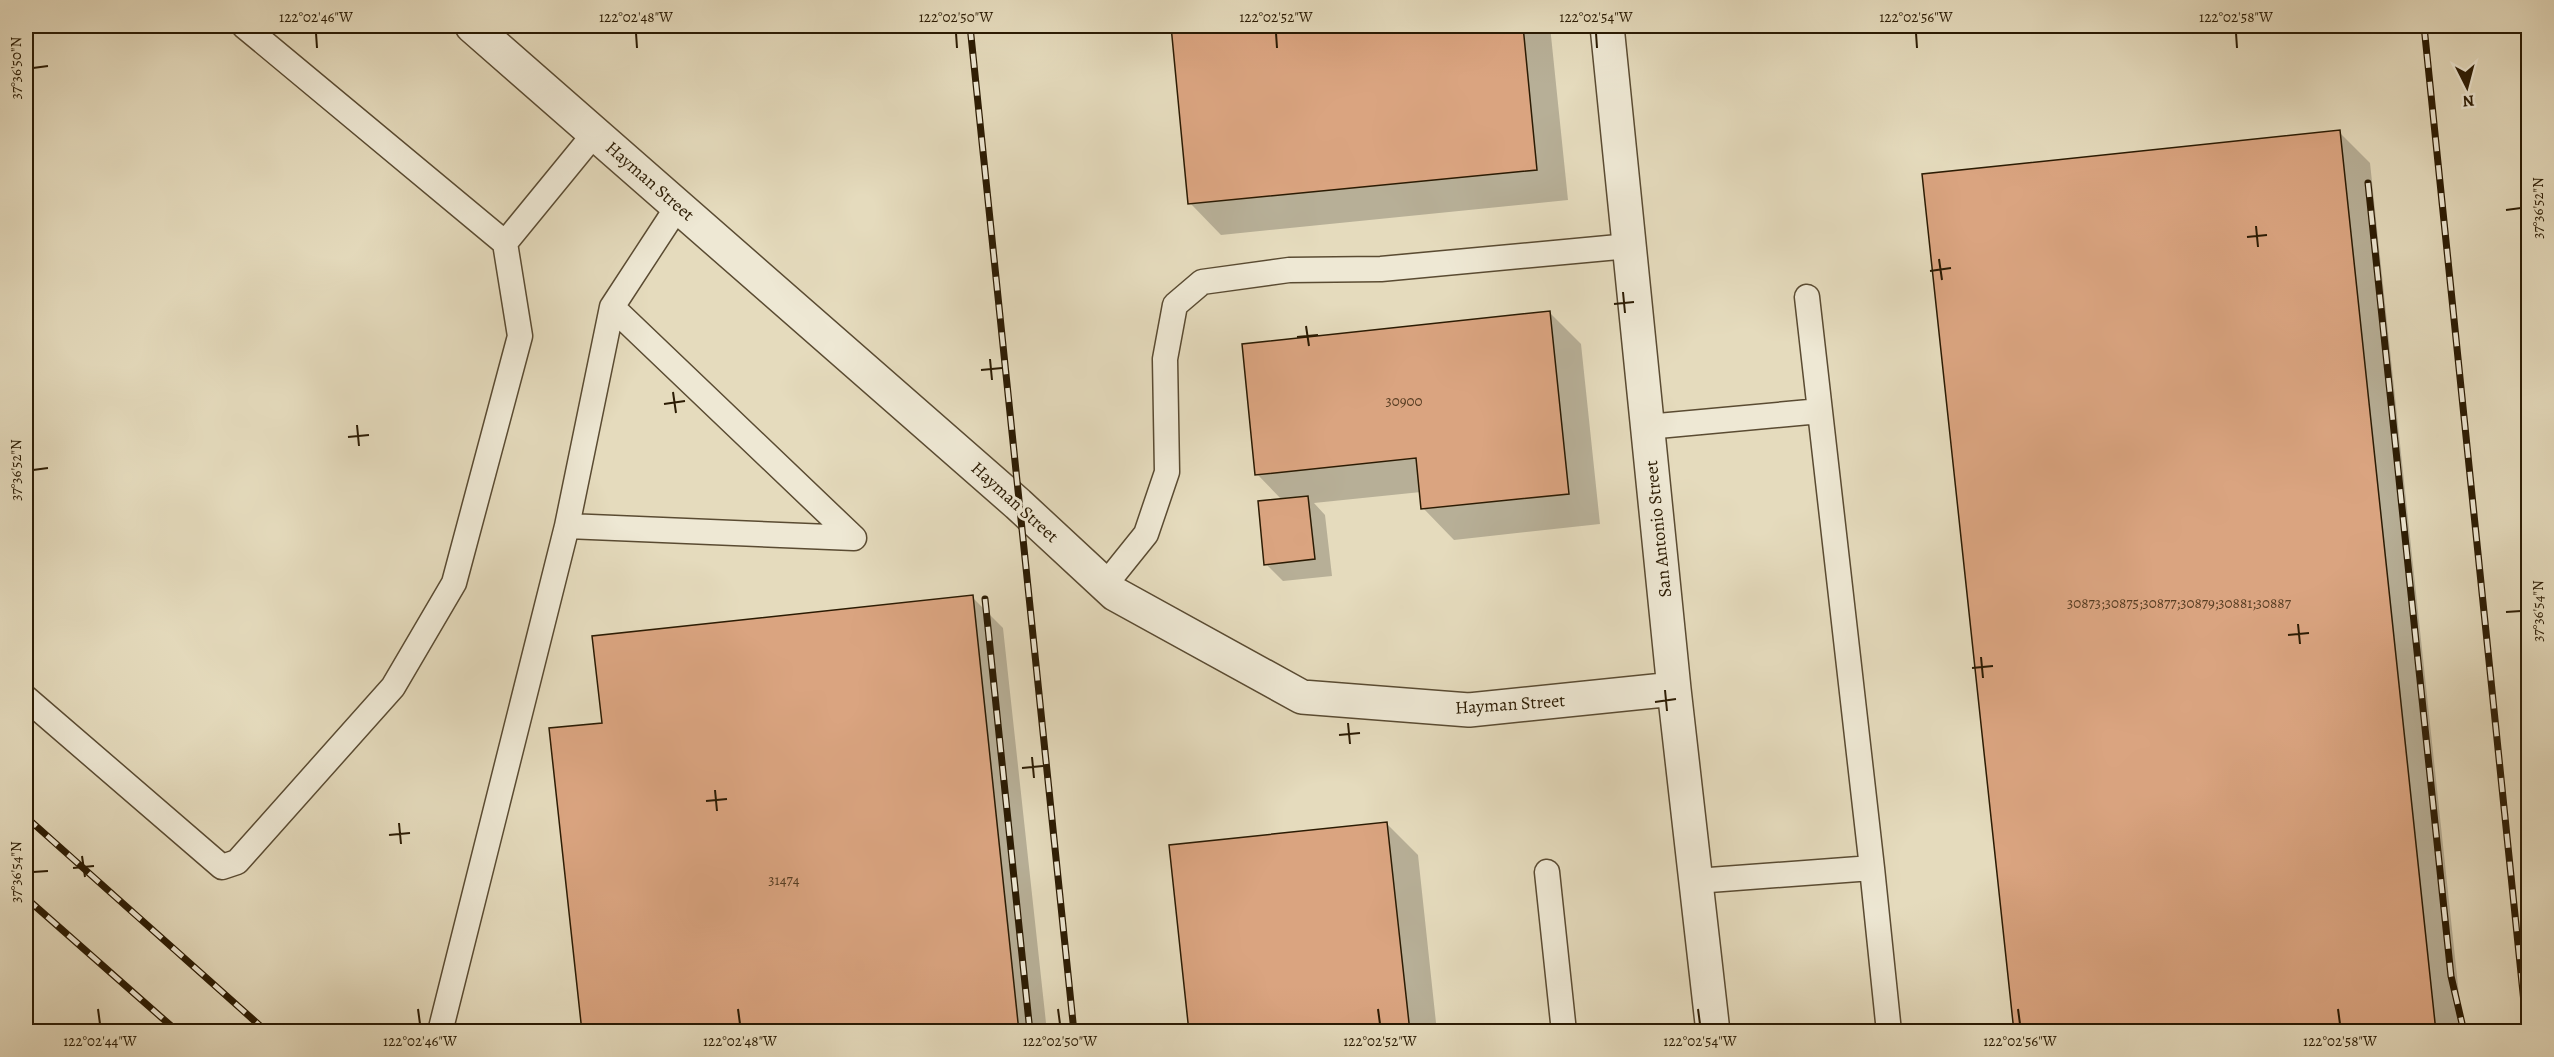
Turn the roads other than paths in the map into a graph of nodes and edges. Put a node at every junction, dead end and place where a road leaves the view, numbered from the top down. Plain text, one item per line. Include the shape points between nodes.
1 (244, 26) edge
2 (472, 26) edge
3 (1607, 26) edge
4 (595, 133) junction
5 (678, 206) junction
6 (505, 243) junction
7 (1629, 246) junction
8 (1807, 297) dead end
9 (612, 307) junction
10 (1820, 411) junction
11 (1647, 427) junction
12 (567, 526) junction
13 (1105, 585) junction
14 (1674, 689) junction
15 (26, 698) edge
16 (1872, 868) junction
17 (1547, 872) dead end
18 (1696, 881) junction
19 (440, 1032) edge
20 (1564, 1032) edge
21 (1713, 1032) edge
22 (1889, 1032) edge

1 - 6 lane
2 - 4 street, Hayman Street
3 - 7 street, San Antonio Street
4 - 5 street, Hayman Street
4 - 6 lane
5 - 9 lane
5 - 13 street, Hayman Street
6 - 15 lane via 520,336 454,583 393,687 237,862 222,867
7 - 11 street, San Antonio Street
7 - 13 lane via 1381,269 1289,270 1202,282 1175,305 1171,326 1166,358 1167,472 1146,534
8 - 10 lane
9 - 12 lane
9 - 12 lane via 854,538
10 - 11 lane
10 - 16 lane
11 - 14 street, San Antonio Street
12 - 19 lane
13 - 14 street, Hayman Street via 1302,697 1469,710
14 - 18 street, San Antonio Street
16 - 18 lane
16 - 22 lane
17 - 20 lane
18 - 21 street, San Antonio Street

